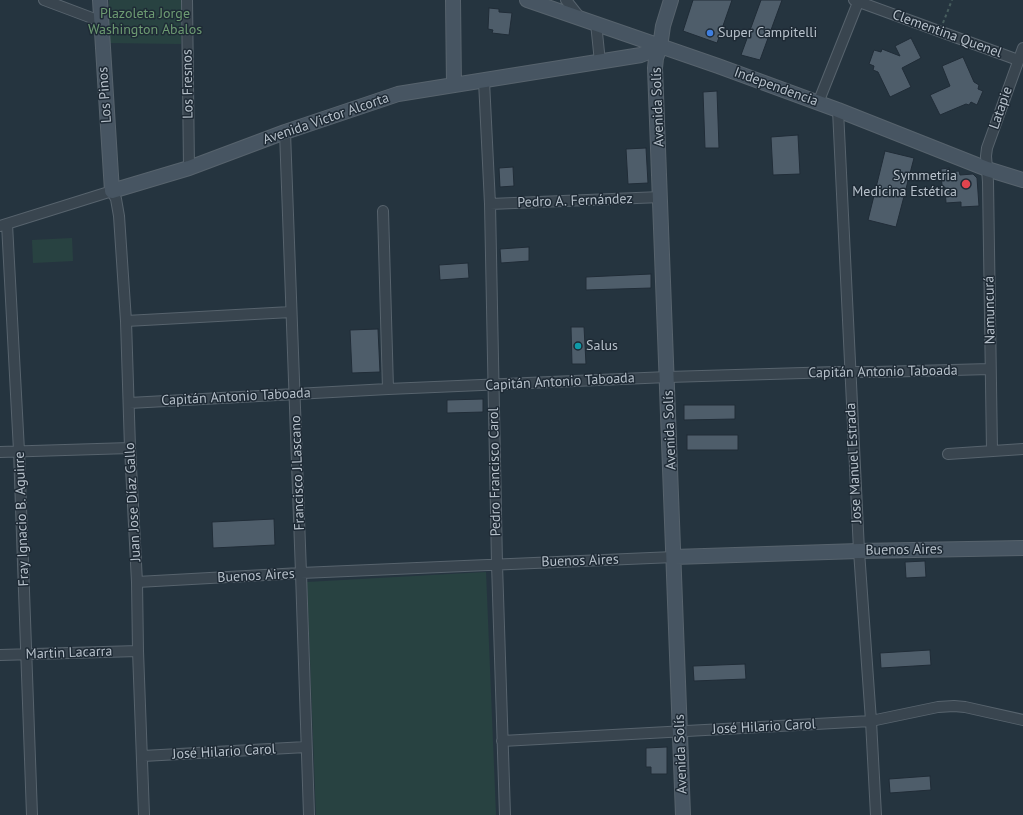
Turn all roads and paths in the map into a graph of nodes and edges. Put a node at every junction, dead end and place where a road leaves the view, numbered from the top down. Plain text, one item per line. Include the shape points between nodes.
1 (44, 0) edge
2 (100, 0) edge
3 (187, 0) edge
4 (453, 0) edge
5 (566, 0) edge
6 (672, 0) edge
7 (682, 0) edge
8 (857, 0) edge
9 (952, 0) edge
10 (533, 1) edge
11 (581, 19) junction
12 (100, 21) junction
13 (596, 23) junction
14 (940, 32) junction
15 (660, 47) junction
16 (1023, 48) edge
17 (1018, 60) junction
18 (600, 62) junction
19 (484, 80) junction
20 (454, 85) junction
21 (818, 103) junction
22 (838, 110) junction
23 (285, 132) junction
24 (188, 168) junction
25 (987, 169) junction
26 (1023, 180) edge
27 (112, 191) junction
28 (661, 197) junction
29 (490, 204) junction
30 (383, 211) dead end
31 (3, 225) edge
32 (291, 312) junction
33 (126, 321) junction
34 (990, 369) junction
35 (849, 372) junction
36 (668, 377) junction
37 (494, 385) junction
38 (388, 389) junction
39 (295, 393) junction
40 (129, 403) junction
41 (130, 448) junction
42 (1023, 450) edge
43 (19, 451) junction
44 (992, 451) junction
45 (0, 452) edge
46 (948, 454) dead end
47 (1023, 548) edge
48 (859, 551) junction
49 (674, 557) junction
50 (497, 564) junction
51 (302, 573) junction
52 (137, 582) junction
53 (138, 651) junction
54 (27, 654) junction
55 (0, 655) edge
56 (1023, 720) edge
57 (871, 721) junction
58 (680, 732) junction
59 (502, 741) junction
60 (306, 747) junction
61 (143, 756) junction
62 (32, 815) edge
63 (144, 815) edge
64 (309, 815) edge
65 (505, 815) edge
66 (683, 815) edge
67 (876, 815) edge

1 - 12 street
2 - 12 main road, Los Pinos
3 - 24 street, Los Fresnos
4 - 20 main road
5 - 11 street
6 - 15 main road, Avenida Solís via 663,26
7 - 15 main road via 672,28
8 - 14 street, Clementina Quenel
8 - 21 street
9 - 14 path
10 - 11 main road, Independencia
11 - 13 main road, Independencia
12 - 27 main road, Los Pinos
13 - 15 main road, Independencia
13 - 18 street
14 - 17 street, Clementina Quenel
15 - 18 main road, Avenida Victor Alcorta via 641,55
15 - 21 main road, Independencia
15 - 28 main road, Avenida Solís via 656,68
16 - 17 street, Latapie
17 - 25 street, Latapie via 987,148
18 - 19 main road, Avenida Victor Alcorta
19 - 20 main road, Avenida Victor Alcorta
19 - 29 street, Pedro Francisco Carol
20 - 23 main road, Avenida Victor Alcorta via 398,94
21 - 22 main road, Independencia
22 - 25 main road, Independencia
22 - 35 street, Jose Manuel Estrada
23 - 24 main road, Avenida Victor Alcorta
23 - 32 street, Francisco J.Lascano
24 - 27 main road, Avenida Victor Alcorta
25 - 26 main road, Independencia
25 - 34 street, Namuncurá
27 - 31 street, Avenida Victor Alcorta
27 - 33 street, Juan Jose Díaz Gallo via 119,216
28 - 29 street, Pedro A. Fernández
28 - 36 main road, Avenida Solís
29 - 37 street, Pedro Francisco Carol
30 - 38 street
31 - 43 street, Fray Ignacio B. Aguirre
32 - 33 street
32 - 39 street, Francisco J.Lascano
33 - 40 street, Juan Jose Díaz Gallo
34 - 35 street, Capitán Antonio Taboada
34 - 44 street, Namuncurá
35 - 36 street, Capitán Antonio Taboada
35 - 48 street, Jose Manuel Estrada
36 - 37 street, Capitán Antonio Taboada
36 - 49 main road, Avenida Solís
37 - 38 street, Capitán Antonio Taboada
37 - 50 street, Pedro Francisco Carol
38 - 39 street, Capitán Antonio Taboada
39 - 40 street, Capitán Antonio Taboada
39 - 51 street, Francisco J.Lascano
40 - 41 street, Juan Jose Díaz Gallo
41 - 43 street
41 - 52 street, Juan Jose Díaz Gallo
42 - 44 street
43 - 45 street
43 - 54 street, Fray Ignacio B. Aguirre
44 - 46 street
47 - 48 main road, Buenos Aires
48 - 49 main road, Buenos Aires
48 - 57 street, Jose Manuel Estrada
49 - 50 street, Buenos Aires
49 - 58 main road, Avenida Solís
50 - 51 street, Buenos Aires
50 - 59 street, Pedro Francisco Carol
51 - 52 street, Buenos Aires
51 - 60 street, Francisco J.Lascano
52 - 53 street, Juan Jose Díaz Gallo
53 - 54 street, Martin Lacarra
53 - 61 street, Juan Jose Díaz Gallo
54 - 55 street, Martin Lacarra
54 - 62 street, Fray Ignacio B. Aguirre
56 - 57 street, José Hilario Carol via 954,706
57 - 58 street, José Hilario Carol
57 - 67 street, Jose Manuel Estrada
58 - 59 street, José Hilario Carol
58 - 66 main road, Avenida Solís
59 - 65 street, Pedro Francisco Carol
60 - 61 street, José Hilario Carol
60 - 64 street, Francisco J.Lascano
61 - 63 street, Juan Jose Díaz Gallo

